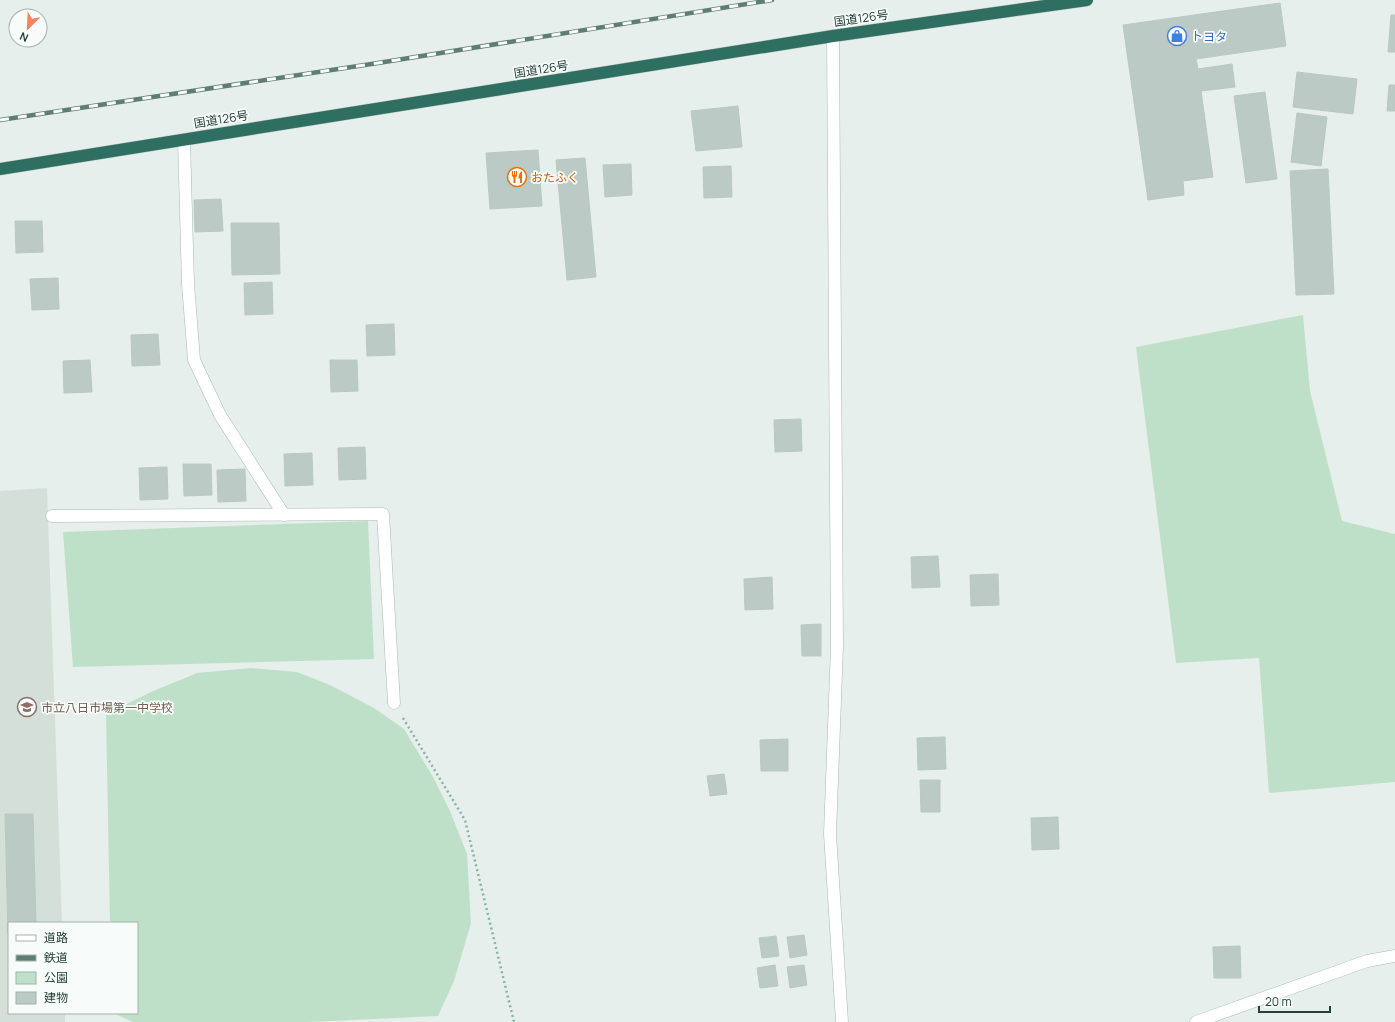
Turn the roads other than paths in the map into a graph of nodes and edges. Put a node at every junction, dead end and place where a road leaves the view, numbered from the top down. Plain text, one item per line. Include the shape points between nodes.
1 (1087, 0) edge
2 (833, 36) junction
3 (184, 140) junction
4 (0, 168) edge
5 (284, 515) junction
6 (52, 516) dead end
7 (394, 703) road end
8 (1395, 956) edge
9 (842, 1022) edge
10 (1196, 1022) edge

1 - 2 highway, 国道126号
2 - 3 highway, 国道126号
2 - 9 street via 837,646 830,834
3 - 4 highway, 国道126号
3 - 5 street via 188,284 194,360 220,415
5 - 6 street
5 - 7 street via 383,514
8 - 10 street via 1367,961

